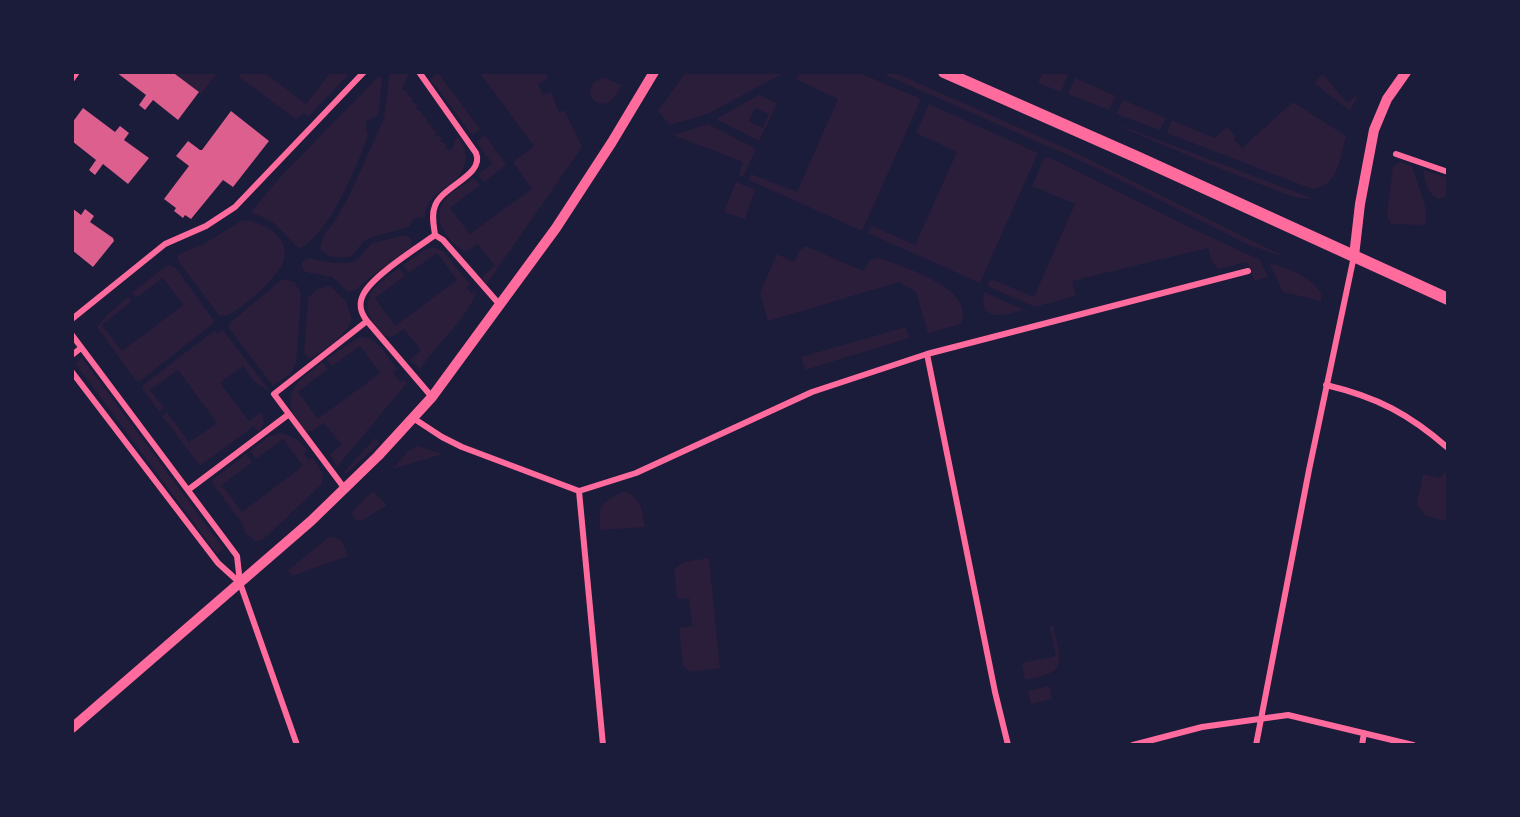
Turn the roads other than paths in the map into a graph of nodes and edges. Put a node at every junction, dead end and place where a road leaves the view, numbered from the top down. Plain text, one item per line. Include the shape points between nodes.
1 (77, 72) edge
2 (364, 72) edge
3 (419, 72) edge
4 (654, 72) edge
5 (944, 72) edge
6 (1406, 72) edge
7 (72, 79) edge
8 (1396, 154) dead end
9 (1448, 172) edge
10 (435, 235) junction
11 (1354, 256) junction
12 (1248, 271) dead end
13 (1448, 299) edge
14 (500, 306) junction
15 (72, 319) edge
16 (367, 321) junction
17 (72, 335) edge
18 (81, 348) junction
19 (927, 354) junction
20 (72, 355) edge
21 (72, 372) edge
22 (1326, 386) junction
23 (432, 397) junction
24 (289, 414) junction
25 (413, 418) junction
26 (1448, 448) edge
27 (188, 490) junction
28 (345, 490) junction
29 (579, 491) junction
30 (240, 583) junction
31 (1261, 718) junction
32 (72, 728) edge
33 (1364, 733) junction
34 (297, 745) edge
35 (603, 745) edge
36 (1008, 745) edge
37 (1133, 745) edge
38 (1256, 745) edge
39 (1362, 745) edge
40 (1413, 745) edge

1 - 7 street
2 - 15 street via 235,207 206,226 165,244
3 - 10 street via 478,158 476,168 435,205
4 - 14 street via 560,222
5 - 11 main road
6 - 11 street via 1387,99 1374,130
8 - 9 street
10 - 14 street
10 - 16 street via 366,290 361,308
11 - 13 main road
11 - 22 street
12 - 19 street
14 - 23 street
16 - 23 street
16 - 24 street via 274,394
17 - 18 street
18 - 20 street
18 - 27 street
19 - 29 street via 812,392 636,473
19 - 36 street
21 - 30 street via 218,563
22 - 26 street via 1360,394 1406,415
22 - 31 street
23 - 25 street
24 - 27 street
24 - 28 street
25 - 28 street
25 - 29 street via 462,447
27 - 30 street via 237,556
28 - 30 street
29 - 35 street
30 - 32 street
30 - 34 street
31 - 33 street via 1288,715
31 - 37 street via 1202,727
31 - 38 street
33 - 39 street
33 - 40 street

